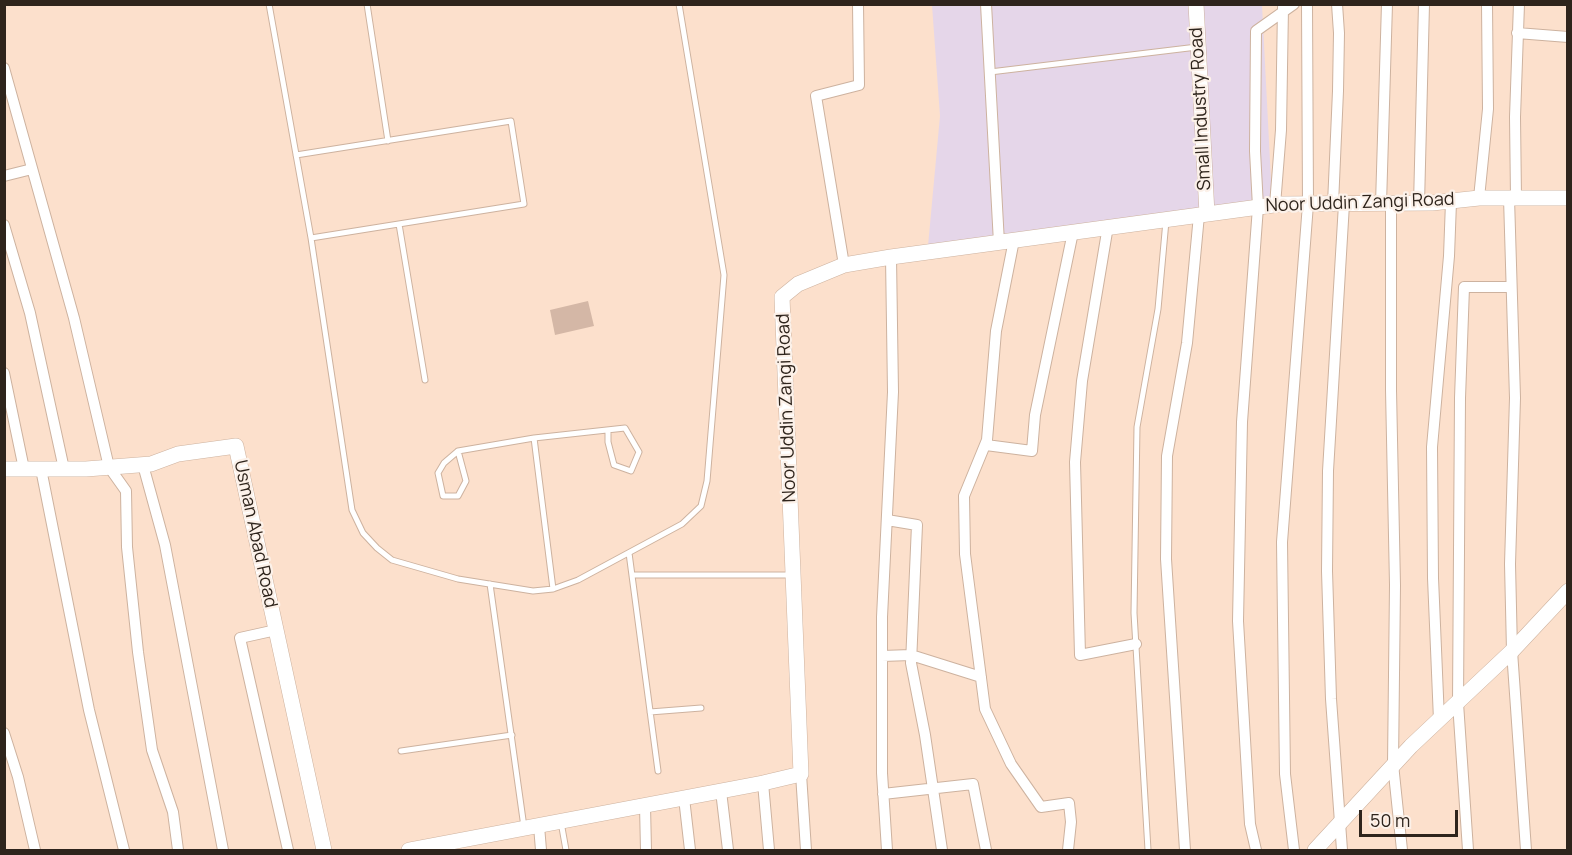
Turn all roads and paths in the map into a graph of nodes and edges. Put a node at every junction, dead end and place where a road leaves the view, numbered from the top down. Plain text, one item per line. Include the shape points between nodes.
1 (269, 4) edge
2 (367, 4) edge
3 (679, 4) edge
4 (858, 4) edge
5 (986, 4) edge
6 (1196, 4) edge
7 (1294, 4) edge
8 (1307, 4) edge
9 (1337, 4) edge
10 (1387, 4) edge
11 (1424, 4) edge
12 (1487, 4) edge
13 (1519, 4) edge
14 (1283, 8) edge
15 (1517, 33) junction
16 (1568, 37) edge
17 (1198, 47) junction
18 (4, 68) edge
19 (990, 72) junction
20 (388, 141) junction
21 (296, 155) junction
22 (32, 169) junction
23 (4, 177) edge
24 (1479, 198) junction
25 (1512, 198) junction
26 (1568, 198) edge
27 (1451, 202) junction
28 (1308, 204) junction
29 (1339, 204) junction
30 (1386, 204) junction
31 (1419, 204) junction
32 (1275, 205) junction
33 (1257, 207) junction
34 (1203, 215) junction
35 (1166, 219) junction
36 (399, 224) junction
37 (4, 225) edge
38 (1108, 226) junction
39 (1073, 232) junction
40 (311, 238) junction
41 (1006, 241) junction
42 (891, 257) junction
43 (844, 265) junction
44 (1512, 288) junction
45 (4, 373) edge
46 (425, 380) dead end
47 (608, 430) junction
48 (534, 438) junction
49 (986, 445) junction
50 (458, 451) junction
51 (143, 465) junction
52 (109, 467) junction
53 (4, 469) edge
54 (24, 469) junction
55 (41, 469) junction
56 (64, 469) junction
57 (887, 520) junction
58 (628, 553) junction
59 (793, 574) junction
60 (632, 575) junction
61 (490, 584) junction
62 (553, 589) junction
63 (1568, 591) edge
64 (276, 630) junction
65 (1136, 644) junction
66 (1512, 651) junction
67 (911, 655) junction
68 (882, 656) junction
69 (981, 677) junction
70 (1458, 703) junction
71 (701, 708) dead end
72 (650, 711) junction
73 (1439, 720) junction
74 (4, 733) edge
75 (512, 735) junction
76 (401, 751) dead end
77 (1393, 764) junction
78 (658, 771) dead end
79 (801, 774) junction
80 (763, 783) junction
81 (932, 789) junction
82 (721, 791) junction
83 (883, 794) junction
84 (684, 798) junction
85 (645, 806) junction
86 (561, 822) junction
87 (1340, 822) junction
88 (531, 827) junction
89 (471, 845) edge
90 (440, 848) edge
91 (34, 850) edge
92 (124, 850) edge
93 (178, 850) edge
94 (223, 850) edge
95 (288, 850) edge
96 (324, 850) edge
97 (409, 850) edge
98 (541, 850) edge
99 (566, 850) edge
100 (646, 850) edge
101 (690, 850) edge
102 (728, 850) edge
103 (769, 850) edge
104 (806, 850) edge
105 (887, 850) edge
106 (942, 850) edge
107 (986, 850) edge
108 (1068, 850) edge
109 (1148, 850) edge
110 (1185, 850) edge
111 (1256, 850) edge
112 (1294, 850) edge
113 (1315, 850) edge
114 (1342, 850) edge
115 (1402, 850) edge
116 (1468, 850) edge
117 (1526, 850) edge

1 - 21 lane
2 - 20 lane
3 - 58 lane via 723,275 708,470 701,506 682,524
4 - 43 street via 859,85 816,96
5 - 19 street
6 - 17 street, Small Industry Road
7 - 14 street
8 - 28 street
9 - 29 street
10 - 30 street
11 - 31 street
12 - 24 street via 1488,109
13 - 15 street
14 - 32 street
14 - 33 street via 1256,31
15 - 16 street
15 - 25 street
17 - 19 lane
17 - 34 street, Small Industry Road
18 - 22 street
19 - 41 street
20 - 21 lane
20 - 36 lane via 511,121 524,204
21 - 40 lane
22 - 23 street
22 - 52 street via 74,318
24 - 25 street, Noor Uddin Zangi Road
24 - 27 street, Noor Uddin Zangi Road
25 - 26 street, Noor Uddin Zangi Road
25 - 44 street
27 - 31 street, Noor Uddin Zangi Road
27 - 73 street via 1432,447
28 - 29 street, Noor Uddin Zangi Road
28 - 32 street, Noor Uddin Zangi Road
28 - 112 street via 1282,542 1285,774
29 - 30 street, Noor Uddin Zangi Road
29 - 87 street via 1328,504 1331,699
30 - 31 street, Noor Uddin Zangi Road
30 - 77 street via 1395,585
32 - 33 street, Noor Uddin Zangi Road
33 - 34 street, Noor Uddin Zangi Road
33 - 111 street via 1242,423 1238,621 1250,824
34 - 35 street, Noor Uddin Zangi Road
34 - 110 street via 1187,343 1167,456 1166,560
35 - 38 street, Noor Uddin Zangi Road
35 - 65 lane via 1158,309 1137,427
36 - 40 lane
36 - 46 lane
37 - 56 street via 30,313
38 - 39 street, Noor Uddin Zangi Road
38 - 65 street via 1082,381 1075,462 1080,655
39 - 41 street, Noor Uddin Zangi Road
39 - 49 street via 1035,415 1032,451
40 - 61 lane via 352,510 363,533 392,560
41 - 42 street, Noor Uddin Zangi Road
41 - 49 street
42 - 43 street, Noor Uddin Zangi Road
42 - 57 street via 893,392
43 - 59 street, Noor Uddin Zangi Road via 798,284 782,297
44 - 66 street
44 - 70 street via 1464,287
45 - 54 street
47 - 47 lane via 624,428 639,452 631,471 614,465
47 - 48 lane
48 - 50 lane
48 - 62 lane
49 - 69 street via 964,496 965,554
50 - 50 lane via 438,473 443,496 458,496 466,482
51 - 52 street, Usman Abad Road
51 - 64 street, Usman Abad Road via 178,454 236,446
51 - 94 street via 165,545
52 - 56 street, Usman Abad Road
52 - 93 street via 126,491 127,547 152,750 172,812
53 - 54 street, Usman Abad Road
54 - 55 street, Usman Abad Road
55 - 56 street, Usman Abad Road
55 - 92 street via 89,710
57 - 67 street via 917,525
57 - 68 street
58 - 60 lane
58 - 62 lane
59 - 60 lane
59 - 79 street, Noor Uddin Zangi Road
60 - 72 lane
61 - 62 lane via 533,591
61 - 75 lane
63 - 66 street
64 - 95 street via 240,638
64 - 96 street, Usman Abad Road
65 - 109 lane
66 - 70 street
66 - 117 street
67 - 68 street
67 - 69 street
67 - 81 street
68 - 83 street
69 - 108 street via 985,709 1011,764 1041,807 1068,803
70 - 73 street
70 - 116 street
71 - 72 lane
72 - 78 lane
73 - 77 street
74 - 91 street
75 - 76 lane
75 - 88 lane
77 - 87 street
77 - 115 street
79 - 80 street
79 - 104 street
80 - 82 street
80 - 103 street
81 - 83 street
81 - 106 street
81 - 107 street via 973,784
82 - 84 street
82 - 102 street
83 - 105 street
84 - 85 street
84 - 101 street
85 - 86 street
85 - 100 street
86 - 88 street
86 - 99 lane
87 - 113 street
87 - 114 street
88 - 89 street
88 - 98 street
89 - 90 street
90 - 97 street

